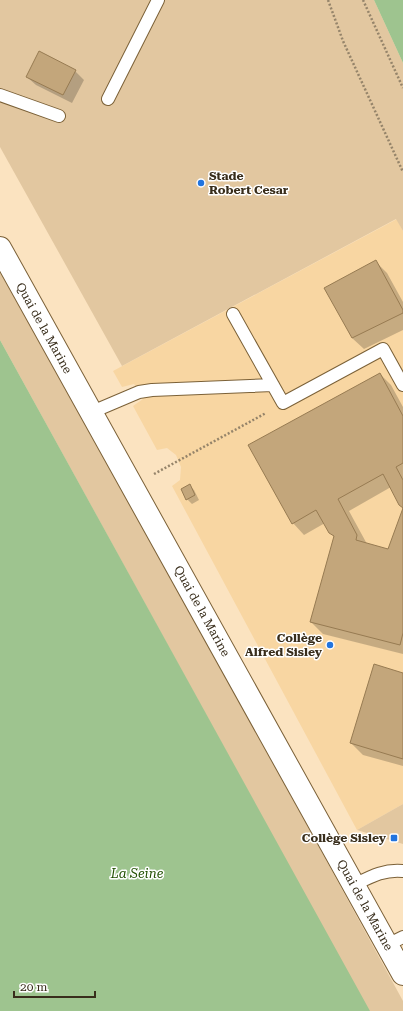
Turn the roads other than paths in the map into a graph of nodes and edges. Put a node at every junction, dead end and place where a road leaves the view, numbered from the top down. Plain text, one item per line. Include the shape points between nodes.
1 (158, 0) edge
2 (0, 95) edge
3 (108, 99) dead end
4 (59, 116) dead end
5 (0, 248) edge
6 (233, 314) dead end
7 (273, 385) junction
8 (403, 385) edge
9 (92, 412) junction
10 (403, 871) edge
11 (354, 885) junction
12 (395, 941) edge
13 (403, 974) edge

1 - 3 lane
2 - 4 lane
5 - 9 street, Quai de la Marine
6 - 7 lane
7 - 8 lane via 283,403 383,349
7 - 9 lane via 152,390 139,392
9 - 11 street, Quai de la Marine
10 - 11 lane via 380,873
11 - 12 street, Quai de la Marine
12 - 13 street, Quai de la Marine

